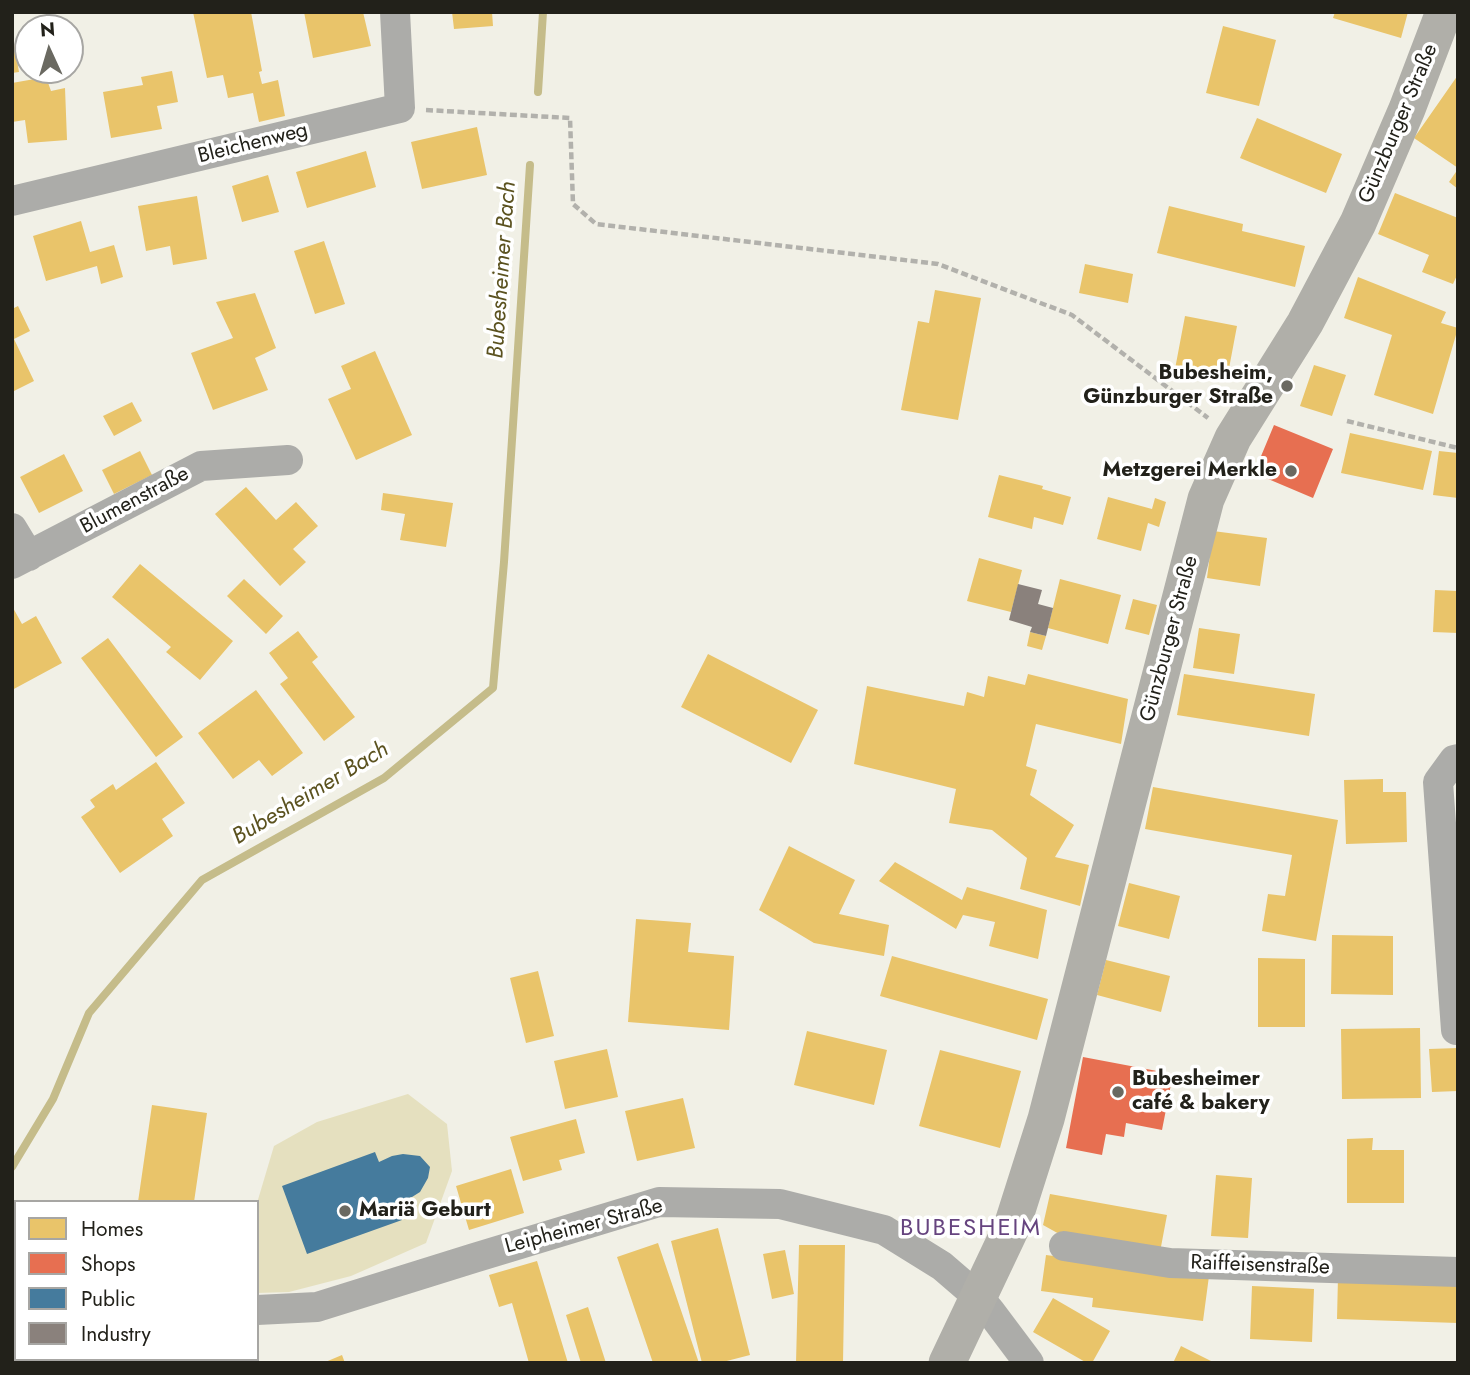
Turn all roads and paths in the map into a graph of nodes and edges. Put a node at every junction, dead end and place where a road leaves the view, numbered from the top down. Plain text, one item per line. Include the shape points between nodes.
1 (395, 12) edge
2 (1444, 12) edge
3 (400, 108) junction
4 (12, 201) edge
5 (1347, 421) dead end
6 (1233, 438) junction
7 (1458, 447) edge
8 (288, 460) dead end
9 (12, 527) edge
10 (21, 560) edge
11 (1458, 759) edge
12 (1456, 1030) edge
13 (1064, 1246) dead end
14 (1458, 1272) edge
15 (978, 1297) junction
16 (259, 1310) edge
17 (947, 1363) edge
18 (1029, 1363) edge

1 - 3 street
2 - 6 main road, Günzburger Straße via 1357,223 1305,323
3 - 4 street, Bleichenweg
3 - 6 path via 570,118 573,204 596,224 938,264 1072,315
5 - 7 path
6 - 15 main road, Günzburger Straße via 1206,499 1046,1119 1012,1226
8 - 10 street, Blumenstraße via 201,466
9 - 10 street, Blumenstraße
11 - 12 street via 1438,782
13 - 14 street, Raiffeisenstraße via 1170,1263
15 - 16 street, Leipheimer Straße via 942,1266 884,1230 779,1204 659,1202 317,1307
15 - 17 main road, Günzburger Straße
15 - 18 street, Leipheimer Straße

